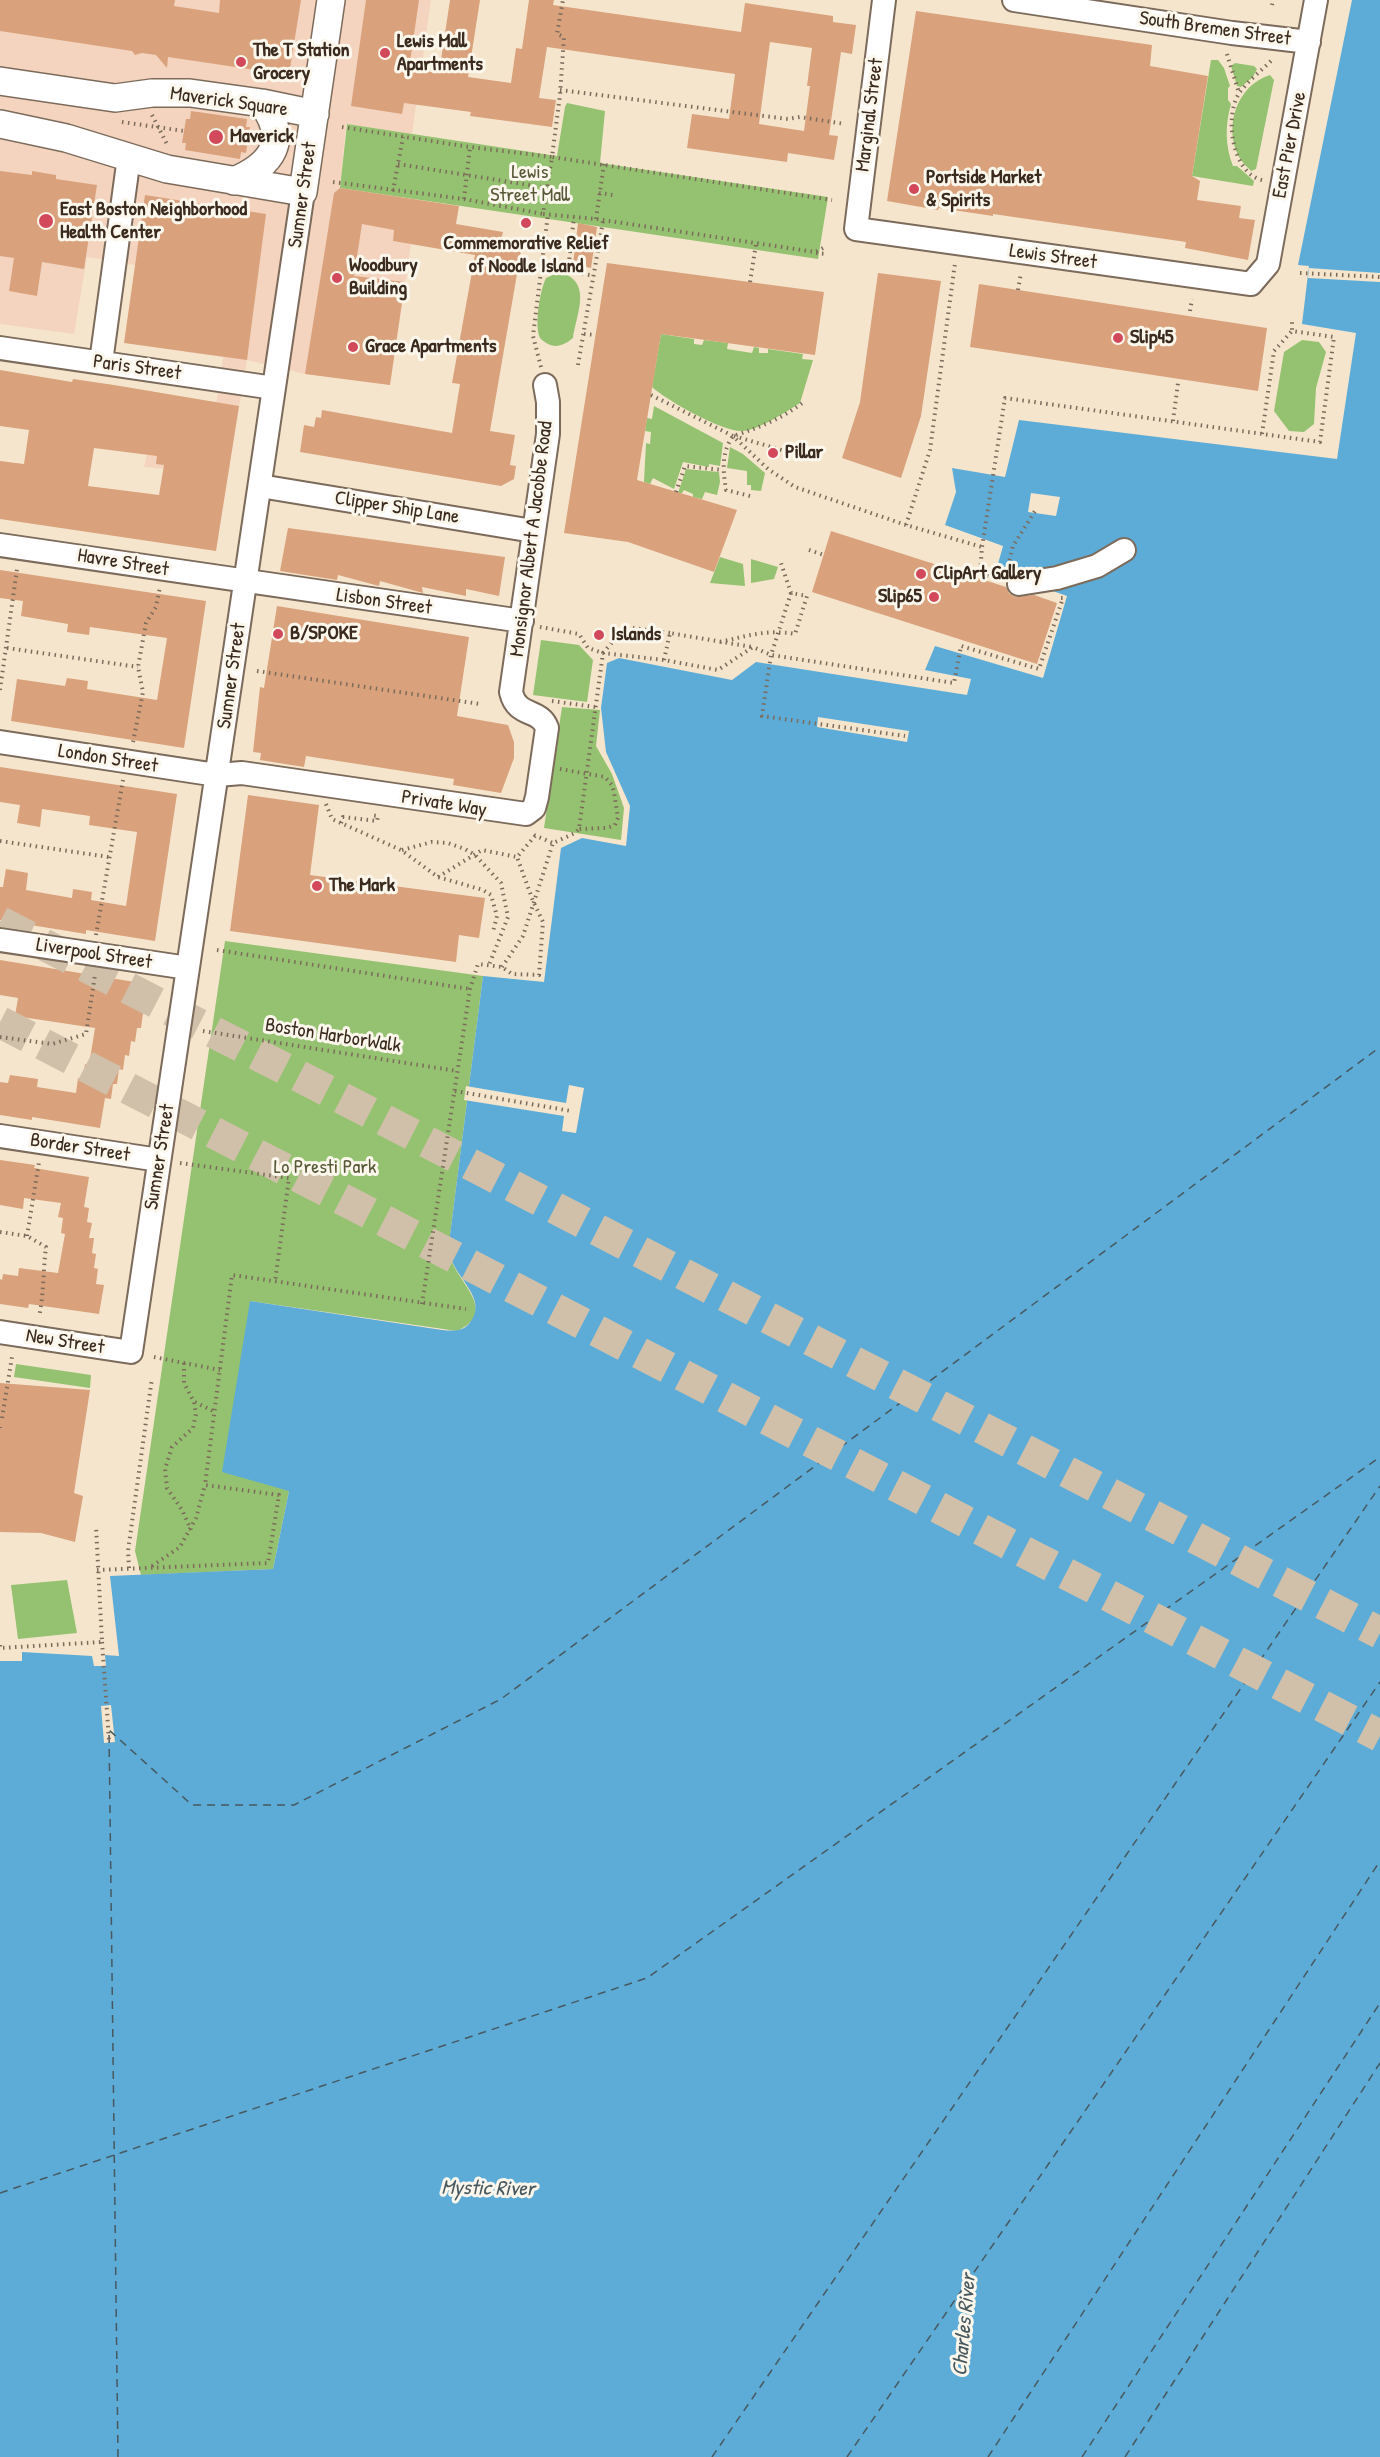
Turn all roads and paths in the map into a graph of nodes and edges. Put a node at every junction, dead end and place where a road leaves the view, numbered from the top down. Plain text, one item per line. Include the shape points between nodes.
1 (331, 0) edge
2 (563, 0) edge
3 (884, 0) edge
4 (1014, 0) edge
5 (1317, 0) edge
6 (1309, 42) junction
7 (1227, 54) dead end
8 (1276, 56) dead end
9 (0, 81) edge
10 (560, 90) junction
11 (1239, 93) junction
12 (262, 103) junction
13 (151, 111) dead end
14 (315, 114) junction
15 (0, 124) edge
16 (845, 124) dead end
17 (342, 127) dead end
18 (403, 137) junction
19 (470, 147) junction
20 (169, 149) dead end
21 (129, 157) junction
22 (552, 157) junction
23 (398, 164) junction
24 (604, 164) junction
25 (467, 175) junction
26 (234, 181) junction
27 (1264, 181) dead end
28 (333, 182) dead end
29 (547, 188) junction
30 (393, 191) junction
31 (303, 192) junction
32 (599, 193) junction
33 (613, 195) dead end
34 (464, 199) junction
35 (832, 200) dead end
36 (545, 214) junction
37 (574, 217) junction
38 (596, 219) junction
39 (603, 221) junction
40 (856, 229) joint
41 (756, 244) junction
42 (823, 248) dead end
43 (815, 252) junction
44 (827, 254) dead end
45 (955, 263) dead end
46 (541, 265) junction
47 (582, 266) dead end
48 (568, 270) junction
49 (581, 273) junction
50 (1021, 273) dead end
51 (1299, 273) dead end
52 (594, 276) junction
53 (1380, 277) edge
54 (750, 282) dead end
55 (1251, 284) joint
56 (1018, 290) dead end
57 (1192, 299) dead end
58 (1190, 311) dead end
59 (1292, 322) dead end
60 (1292, 331) junction
61 (584, 334) junction
62 (596, 336) dead end
63 (0, 348) edge
64 (101, 363) junction
65 (578, 365) dead end
66 (1178, 383) dead end
67 (545, 385) joint
68 (274, 388) junction
69 (651, 395) dead end
70 (805, 401) dead end
71 (1173, 421) junction
72 (1262, 434) junction
73 (733, 436) junction
74 (788, 452) dead end
75 (723, 470) junction
76 (260, 486) junction
77 (676, 492) dead end
78 (750, 496) dead end
79 (1035, 511) dead end
80 (906, 525) junction
81 (533, 531) junction
82 (0, 545) edge
83 (1013, 546) dead end
84 (982, 547) junction
85 (809, 550) dead end
86 (1124, 550) dead end
87 (824, 555) dead end
88 (782, 563) dead end
89 (17, 569) dead end
90 (246, 582) junction
91 (1019, 584) joint
92 (160, 586) dead end
93 (791, 593) junction
94 (1052, 595) dead end
95 (531, 624) junction
96 (778, 631) junction
97 (670, 633) junction
98 (720, 642) junction
99 (753, 647) junction
100 (7, 648) junction
101 (603, 653) junction
102 (771, 655) junction
103 (664, 660) junction
104 (138, 667) junction
105 (257, 671) dead end
106 (0, 690) edge
107 (511, 692) joint
108 (550, 701) dead end
109 (480, 704) dead end
110 (595, 707) junction
111 (905, 736) dead end
112 (0, 742) edge
113 (133, 743) dead end
114 (550, 767) dead end
115 (587, 774) junction
116 (217, 775) junction
117 (124, 777) dead end
118 (324, 801) dead end
119 (344, 811) dead end
120 (341, 823) junction
121 (579, 829) junction
122 (527, 832) dead end
123 (535, 836) junction
124 (0, 841) edge
125 (553, 843) junction
126 (401, 850) junction
127 (475, 855) junction
128 (109, 857) junction
129 (517, 857) junction
130 (438, 877) junction
131 (532, 901) junction
132 (493, 932) dead end
133 (96, 936) dead end
134 (0, 940) edge
135 (217, 950) dead end
136 (489, 965) junction
137 (502, 967) junction
138 (188, 968) junction
139 (96, 969) dead end
140 (470, 988) junction
141 (203, 1031) dead end
142 (0, 1036) edge
143 (458, 1071) junction
144 (455, 1091) junction
145 (571, 1111) dead end
146 (0, 1136) edge
147 (40, 1158) dead end
148 (159, 1160) junction
149 (0, 1232) edge
150 (27, 1236) junction
151 (275, 1282) junction
152 (422, 1304) junction
153 (466, 1309) dead end
154 (39, 1317) dead end
155 (0, 1332) edge
156 (131, 1352) joint
157 (12, 1357) dead end
158 (154, 1357) dead end
159 (184, 1363) junction
160 (220, 1370) junction
161 (152, 1378) dead end
162 (194, 1402) junction
163 (215, 1412) junction
164 (2, 1418) dead end
165 (205, 1485) junction
166 (96, 1526) dead end
167 (190, 1530) junction
168 (129, 1568) junction
169 (150, 1568) junction
170 (97, 1570) junction
171 (102, 1642) junction
172 (0, 1646) edge
173 (109, 1740) dead end

1 - 14 main road, Sumner Street
2 - 10 path via 557,34 564,37
3 - 40 street, Marginal Street
4 - 6 street, South Bremen Street
5 - 6 street, East Pier Drive
6 - 55 street, East Pier Drive via 1268,264
7 - 11 path
8 - 11 path
9 - 12 main road, Maverick Square via 115,98 171,92
10 - 16 path
10 - 22 path
11 - 27 path via 1232,144 1246,170
12 - 14 main road, Maverick Square
12 - 26 main road via 275,124 273,150 264,164
13 - 20 path
14 - 31 main road, Sumner Street
15 - 21 main road
17 - 18 path
18 - 19 path
18 - 23 path
19 - 22 path
19 - 25 path
21 - 26 main road via 167,169
21 - 64 street
22 - 24 path
22 - 29 path
23 - 25 path
23 - 30 path
24 - 32 path
24 - 35 path
25 - 29 path
25 - 34 path
26 - 31 main road
28 - 30 path
29 - 36 path
30 - 34 path
31 - 68 street, Sumner Street
32 - 33 path
32 - 38 path
34 - 36 path
36 - 37 path
36 - 46 path
37 - 38 path
37 - 48 path
38 - 39 path
39 - 41 path
39 - 52 path
40 - 55 street, Lewis Street
41 - 43 path
41 - 54 path
42 - 43 path
43 - 44 path
45 - 80 path via 930,450
46 - 48 path
46 - 67 path via 533,336
47 - 49 path
48 - 49 path
49 - 52 path
50 - 56 path
51 - 53 path
52 - 61 path
57 - 58 path
59 - 60 path
60 - 72 path via 1274,351
60 - 72 path via 1334,337 1320,442
61 - 62 path
61 - 65 path
63 - 64 street, Paris Street
64 - 68 street, Paris Street
66 - 71 path
67 - 81 street, Monsignor Albert A Jacobbe Road via 549,420
68 - 76 street, Sumner Street
69 - 73 path
70 - 73 path via 757,429
71 - 72 path
71 - 84 path via 1005,398
73 - 74 path
73 - 75 path via 727,444
73 - 80 path via 768,469 795,487
75 - 77 path via 685,466
75 - 78 path via 726,490
76 - 81 street, Clipper Ship Lane
76 - 90 street, Sumner Street
79 - 83 path
80 - 84 path
81 - 95 street, Monsignor Albert A Jacobbe Road
82 - 90 street, Havre Street
84 - 91 path via 980,574
85 - 87 path
86 - 91 street via 1097,566
88 - 93 path
89 - 100 path
90 - 95 street, Lisbon Street
90 - 116 street, Sumner Street
92 - 104 path via 156,607 146,623
93 - 96 path
93 - 96 path via 807,596 795,634
94 - 102 path via 1063,598 1039,669 961,646 954,683
95 - 101 path via 579,634 588,648
95 - 107 street, Monsignor Albert A Jacobbe Road
96 - 98 path
96 - 102 path
97 - 98 path
97 - 101 path via 625,627
97 - 103 path
98 - 99 path
99 - 102 path
99 - 103 path via 718,670
100 - 104 path
100 - 106 path
101 - 103 path
101 - 110 path
102 - 111 path via 762,716
104 - 113 path via 142,692
105 - 109 path
107 - 116 street, Private Way via 518,707 545,721 547,728 537,797 534,808 526,814 242,773
108 - 110 path
110 - 115 path
112 - 116 street, London Street
114 - 115 path
115 - 121 path
115 - 121 path via 605,777 612,785 618,818 615,825 607,828
116 - 138 street, Sumner Street
117 - 128 path
118 - 120 path via 332,819
119 - 120 path via 378,816 377,821 343,817
120 - 126 path
121 - 125 path
122 - 123 path
123 - 125 path
123 - 129 path
124 - 128 path
125 - 131 path
126 - 127 path via 432,842 448,843
126 - 130 path
127 - 129 path via 482,850
127 - 130 path
127 - 136 path via 501,883 508,917
128 - 133 path
129 - 131 path
130 - 132 path via 491,895 497,916
131 - 137 path via 523,936
131 - 137 path via 543,922 539,975 512,974
134 - 138 street, Liverpool Street
135 - 140 path
136 - 137 path
136 - 140 path via 478,964
138 - 148 street, Sumner Street
139 - 142 path via 86,1034 52,1044
140 - 143 path
141 - 143 path, Boston HarborWalk
143 - 144 path
144 - 145 path
144 - 152 path
146 - 148 street, Border Street
147 - 150 path
148 - 151 path via 289,1178
148 - 156 street, Sumner Street
149 - 150 path
150 - 154 path via 46,1247
151 - 152 path
151 - 160 path via 232,1275
152 - 153 path
155 - 156 street, New Street
157 - 164 path
158 - 159 path
159 - 160 path
159 - 162 path via 184,1383
160 - 163 path
161 - 168 path via 128,1551
162 - 163 path
162 - 167 path via 193,1428 172,1447 165,1469 167,1488
163 - 165 path
165 - 167 path
165 - 169 path via 279,1495 268,1563
166 - 170 path
167 - 169 path via 180,1547
168 - 169 path
168 - 170 path
170 - 171 path
171 - 172 path
171 - 173 path

